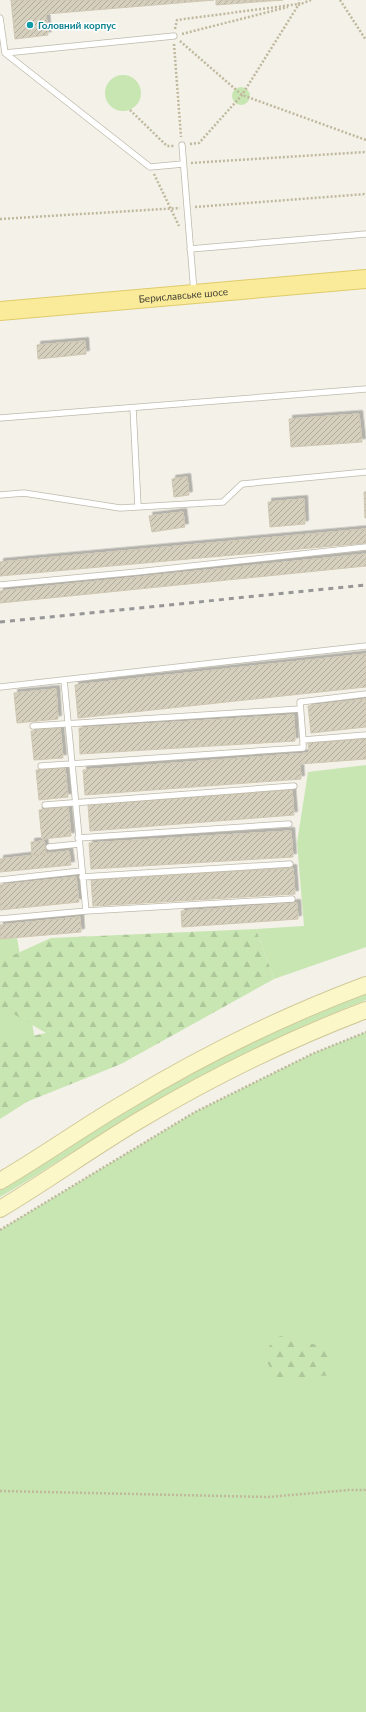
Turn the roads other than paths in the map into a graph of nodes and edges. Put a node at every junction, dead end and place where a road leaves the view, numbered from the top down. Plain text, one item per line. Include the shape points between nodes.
1 (0, 18) edge
2 (174, 36) road end
3 (5, 54) junction
4 (182, 145) road end
5 (184, 164) junction
6 (366, 234) edge
7 (190, 249) junction
8 (366, 279) edge
9 (195, 294) junction
10 (2, 312) edge
11 (366, 389) edge
12 (133, 408) junction
13 (0, 418) edge
14 (366, 472) edge
15 (0, 495) edge
16 (138, 507) junction
17 (366, 548) edge
18 (0, 585) edge
19 (366, 646) edge
20 (64, 680) junction
21 (0, 687) edge
22 (366, 694) edge
23 (300, 709) junction
24 (68, 724) junction
25 (33, 726) dead end
26 (366, 734) edge
27 (303, 740) junction
28 (72, 764) junction
29 (41, 766) dead end
30 (294, 786) dead end
31 (75, 802) junction
32 (45, 805) dead end
33 (289, 824) dead end
34 (78, 841) junction
35 (49, 847) dead end
36 (290, 864) dead end
37 (81, 874) junction
38 (0, 880) edge
39 (292, 899) dead end
40 (86, 911) junction
41 (0, 919) edge
42 (366, 985) edge
43 (366, 1010) edge
44 (0, 1181) edge
45 (0, 1209) edge

1 - 3 lane
2 - 3 lane
3 - 5 lane via 150,167
4 - 5 lane
5 - 7 lane
6 - 7 lane
7 - 9 lane
8 - 9 main road, Бериславське шосе
9 - 10 main road, Бериславське шосе
11 - 12 lane
12 - 13 lane
12 - 16 lane
14 - 16 lane via 242,484 223,502
15 - 16 lane via 24,494 120,508
17 - 18 lane
19 - 20 lane
20 - 21 lane
20 - 24 lane
22 - 23 lane via 300,702
23 - 24 lane
23 - 27 lane
24 - 25 lane
24 - 28 lane
26 - 27 lane
27 - 28 lane via 302,748
28 - 29 lane
28 - 31 lane
30 - 31 lane
31 - 32 lane
31 - 34 lane
33 - 34 lane
34 - 35 lane
34 - 37 lane
36 - 37 lane
37 - 38 lane
37 - 40 lane
39 - 40 lane
40 - 41 lane
42 - 44 street via 278,1022 178,1072
43 - 45 street via 264,1054 196,1089 138,1121

